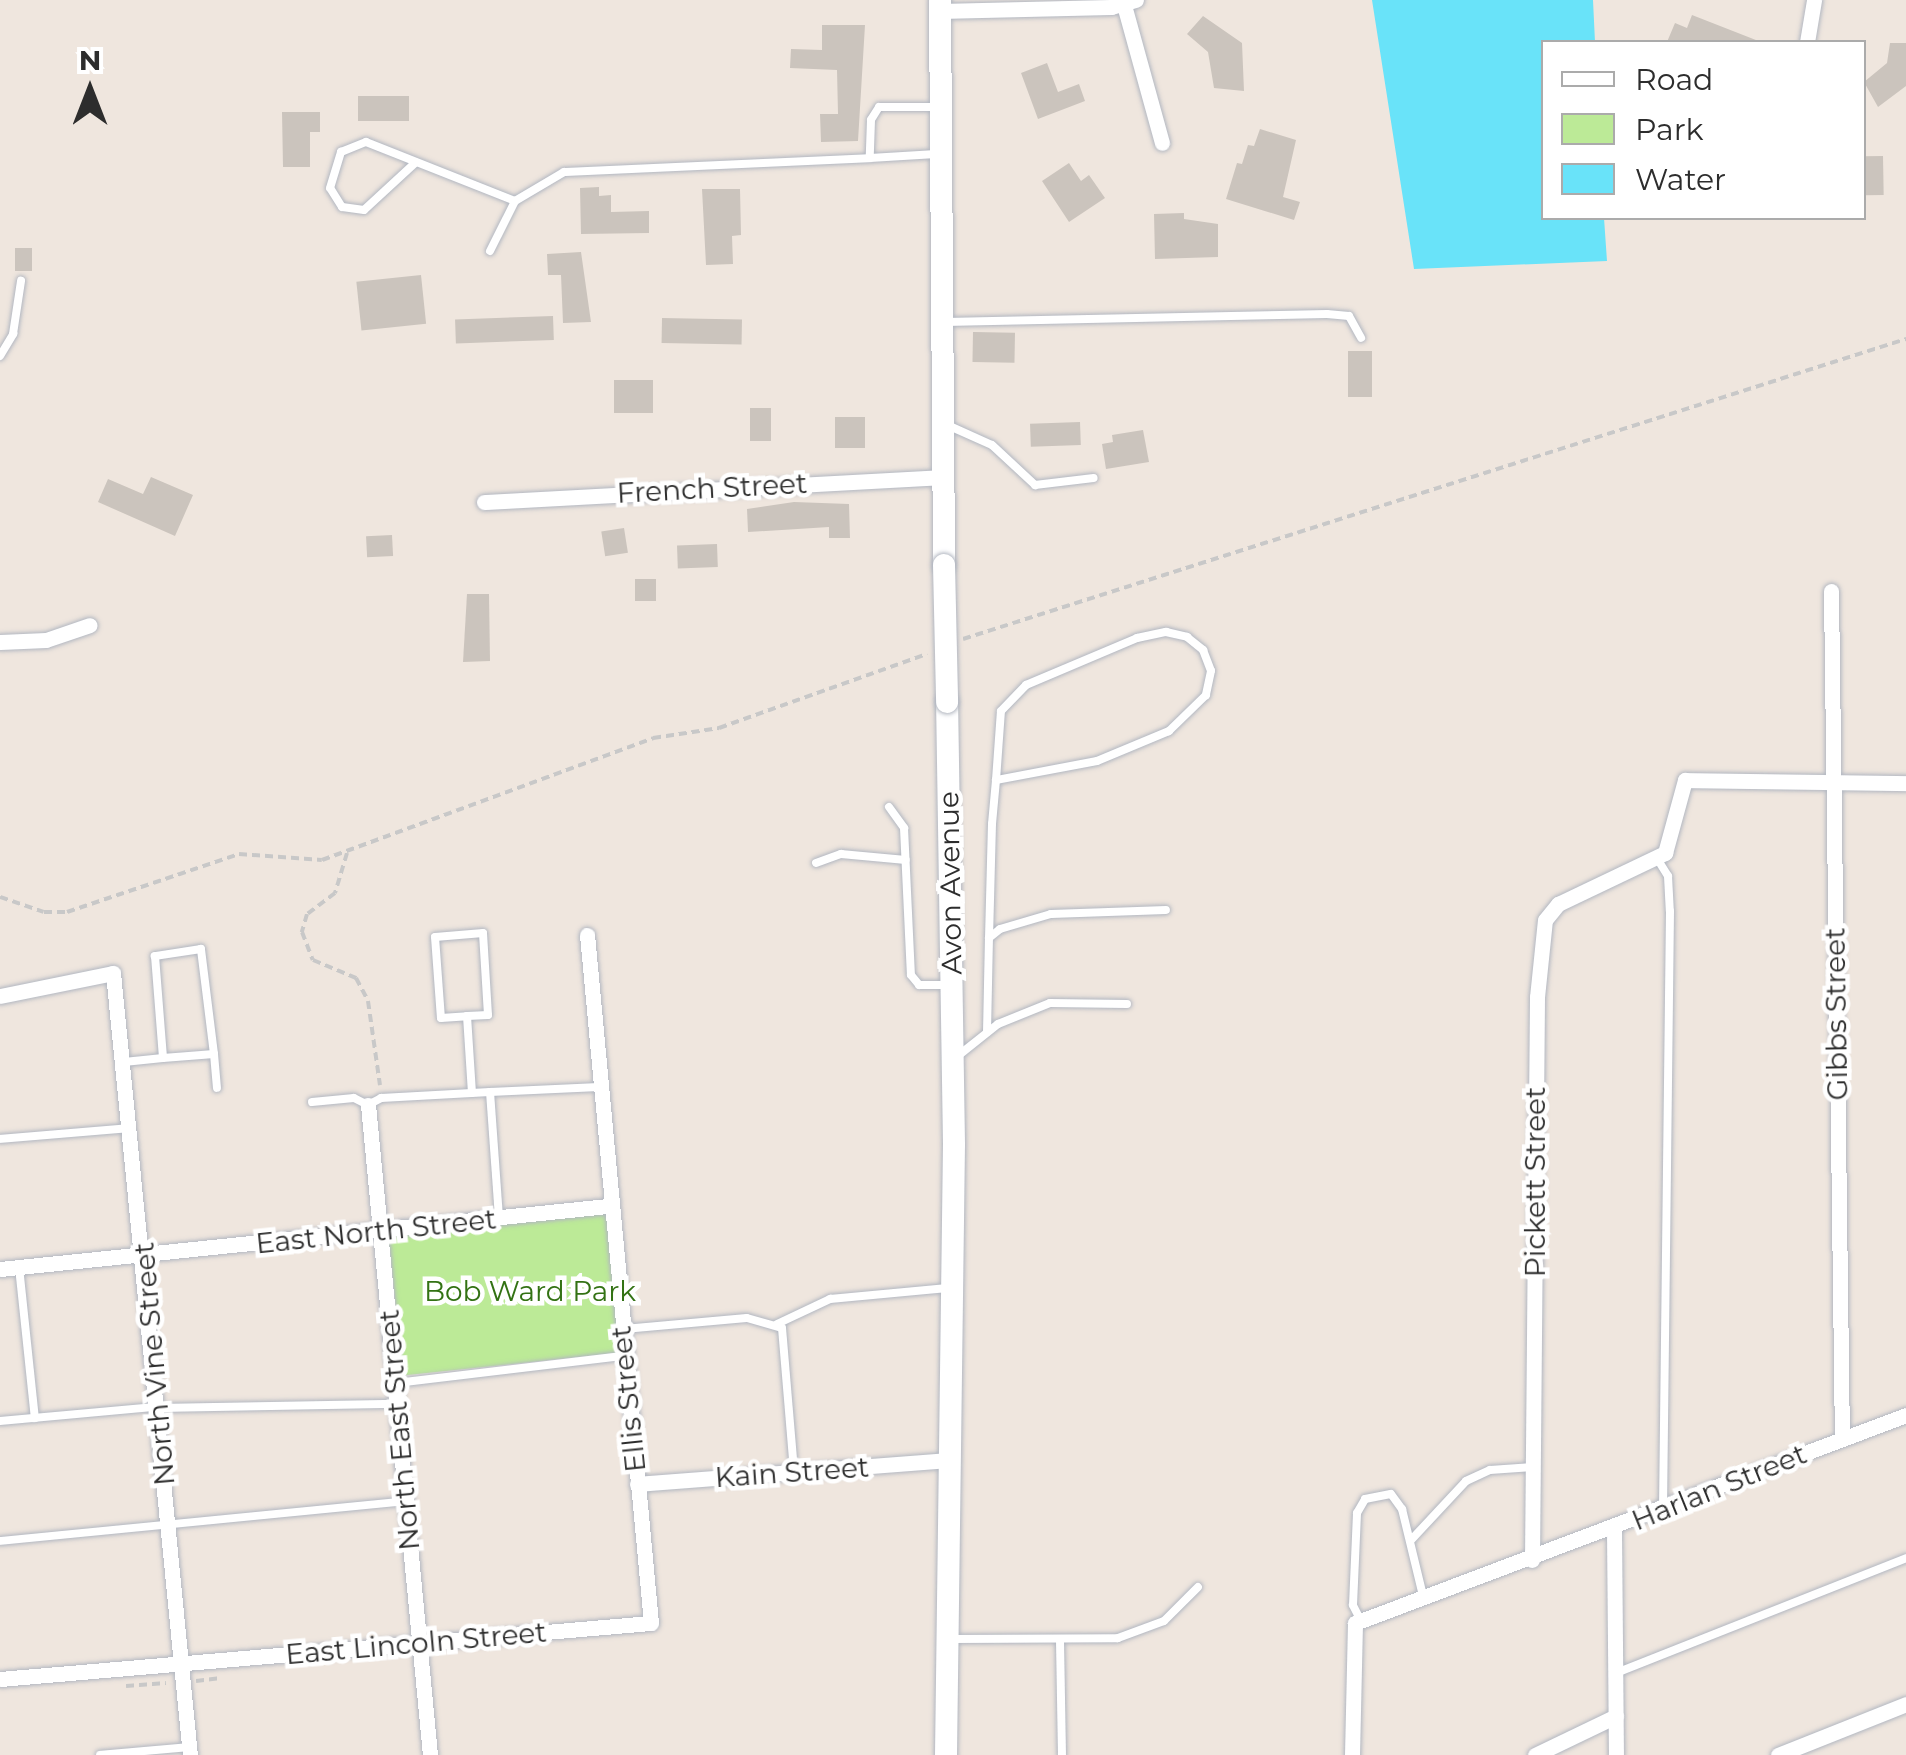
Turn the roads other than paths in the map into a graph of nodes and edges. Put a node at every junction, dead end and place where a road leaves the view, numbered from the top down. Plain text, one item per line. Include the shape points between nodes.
1 (1814, 0) edge
2 (1130, 3) edge
3 (939, 6) edge
4 (1807, 40) edge
5 (940, 107) junction
6 (1162, 143) dead end
7 (940, 154) junction
8 (870, 158) junction
9 (416, 163) junction
10 (515, 201) junction
11 (490, 251) dead end
12 (21, 281) dead end
13 (940, 322) junction
14 (1361, 338) dead end
15 (0, 356) edge
16 (941, 422) junction
17 (941, 477) junction
18 (1094, 478) dead end
19 (484, 502) dead end
20 (1831, 591) dead end
21 (90, 625) dead end
22 (0, 642) edge
23 (996, 780) junction
24 (1835, 780) junction
25 (1906, 784) edge
26 (889, 807) dead end
27 (906, 860) junction
28 (1650, 862) junction
29 (816, 863) dead end
30 (1166, 910) dead end
31 (587, 935) dead end
32 (989, 938) junction
33 (952, 985) junction
34 (0, 996) edge
35 (1127, 1004) dead end
36 (467, 1016) junction
37 (987, 1032) junction
38 (214, 1054) junction
39 (163, 1058) junction
40 (124, 1062) junction
41 (953, 1062) junction
42 (599, 1087) junction
43 (216, 1088) dead end
44 (490, 1092) junction
45 (472, 1094) junction
46 (375, 1101) junction
47 (312, 1102) dead end
48 (132, 1128) junction
49 (0, 1138) edge
50 (608, 1206) junction
51 (498, 1218) junction
52 (381, 1230) junction
53 (144, 1256) junction
54 (19, 1268) junction
55 (0, 1269) edge
56 (951, 1288) junction
57 (777, 1324) junction
58 (621, 1329) junction
59 (624, 1356) junction
60 (396, 1384) junction
61 (398, 1404) junction
62 (158, 1407) junction
63 (1906, 1415) edge
64 (35, 1418) junction
65 (0, 1421) edge
66 (1842, 1437) junction
67 (948, 1460) junction
68 (1533, 1467) junction
69 (794, 1472) junction
70 (637, 1484) junction
71 (405, 1501) junction
72 (1662, 1510) junction
73 (169, 1526) junction
74 (1614, 1530) junction
75 (1412, 1539) junction
76 (0, 1542) edge
77 (1906, 1558) edge
78 (1532, 1560) junction
79 (1198, 1586) dead end
80 (1423, 1599) junction
81 (1362, 1621) junction
82 (651, 1623) joint
83 (947, 1639) junction
84 (1060, 1640) junction
85 (418, 1643) junction
86 (182, 1663) junction
87 (1616, 1673) junction
88 (0, 1679) edge
89 (1906, 1704) edge
90 (1616, 1716) junction
91 (189, 1751) edge
92 (100, 1755) edge
93 (430, 1755) edge
94 (946, 1755) edge
95 (1062, 1755) edge
96 (1352, 1755) edge
97 (1534, 1755) edge
98 (1616, 1755) edge
99 (1778, 1755) edge

1 - 4 street
2 - 3 street
2 - 6 street
3 - 5 main road, Avon Avenue
5 - 7 main road, Avon Avenue
5 - 8 lane via 878,106
7 - 8 lane
7 - 13 main road, Avon Avenue
8 - 10 lane via 597,168 564,172
9 - 9 lane via 352,142 332,166 330,188 342,208 364,210
9 - 10 lane
10 - 11 lane
12 - 15 lane via 13,334
13 - 14 lane via 1327,314 1349,316
13 - 16 main road, Avon Avenue
16 - 17 main road, Avon Avenue
16 - 18 lane via 992,445 1035,485
17 - 19 street, French Street
17 - 33 main road, Avon Avenue, bridge
20 - 24 street, Gibbs Street
21 - 22 street via 46,640
23 - 23 lane via 1001,711 1026,685 1166,632 1204,650 1211,671 1206,695 1169,732 1097,761
23 - 32 lane
24 - 25 street
24 - 28 street via 1685,780
24 - 66 street, Gibbs Street
26 - 27 lane via 904,828
27 - 29 lane via 841,854
27 - 33 lane via 910,975 919,985
28 - 68 street, Pickett Street via 1558,904 1545,920 1537,996
28 - 72 lane via 1668,876 1670,910
30 - 32 lane via 1024,918
31 - 42 street, Ellis Street
32 - 37 lane
33 - 41 main road, Avon Avenue
34 - 40 street, North Vine Street via 113,973
35 - 37 lane via 1050,1003
36 - 36 lane via 440,1018 435,937 484,933 488,1015
36 - 45 lane
37 - 41 lane
38 - 39 lane
38 - 39 lane via 201,949 172,950 155,956 152,968
38 - 43 lane
39 - 40 lane
40 - 48 street, North Vine Street
41 - 56 main road, Avon Avenue
42 - 44 lane
42 - 50 street, Ellis Street
44 - 45 lane
44 - 51 lane
45 - 46 lane
46 - 47 lane
46 - 52 street, North East Street
48 - 49 lane
48 - 53 street, North Vine Street
50 - 51 street, East North Street
50 - 58 street, Ellis Street
51 - 52 street, East North Street
52 - 53 street, East North Street
52 - 60 street, North East Street
53 - 54 street, East North Street
53 - 62 street, North Vine Street
54 - 55 street, East North Street
54 - 64 lane
56 - 57 lane via 919,1286 830,1300
56 - 67 main road, Avon Avenue
57 - 58 lane via 747,1318
57 - 69 lane
58 - 59 street, Ellis Street
59 - 60 lane
59 - 70 street, Ellis Street
60 - 61 street, North East Street
61 - 62 lane
61 - 71 street, North East Street
62 - 64 lane
62 - 73 street, North Vine Street
63 - 66 street, Harlan Street
64 - 65 lane
66 - 72 street, Harlan Street
67 - 69 street, Kain Street
67 - 83 main road, Avon Avenue
68 - 75 lane via 1490,1470 1466,1482
68 - 78 street, Pickett Street
69 - 70 street, Kain Street
70 - 82 street, Ellis Street
71 - 73 lane
71 - 85 street, North East Street
72 - 74 street, Harlan Street
73 - 76 lane
73 - 86 street, North Vine Street
74 - 78 street, Harlan Street
74 - 87 street
75 - 80 lane
75 - 81 lane via 1391,1494 1365,1499 1358,1513 1353,1605
77 - 87 lane
78 - 80 street, Harlan Street
79 - 84 lane via 1146,1632
80 - 81 street, Harlan Street
81 - 96 street via 1355,1623
82 - 85 street, East Lincoln Street
83 - 84 lane
83 - 94 main road, Avon Avenue
84 - 95 lane
85 - 86 street, East Lincoln Street
85 - 93 street, North East Street
86 - 88 street, East Lincoln Street
86 - 91 street, North Vine Street
87 - 90 street
89 - 99 street
90 - 97 street
90 - 98 street
91 - 92 lane

